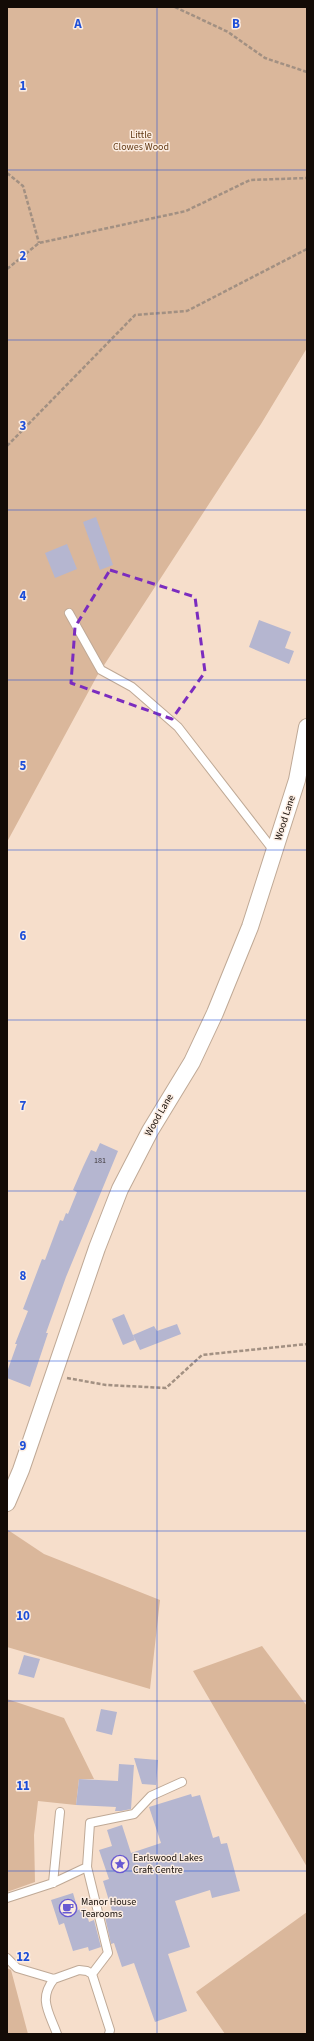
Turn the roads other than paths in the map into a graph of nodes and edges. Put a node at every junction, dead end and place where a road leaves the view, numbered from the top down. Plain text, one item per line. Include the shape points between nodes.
1 (69, 613) dead end
2 (307, 727) edge
3 (274, 851) junction
4 (7, 1503) edge
5 (182, 1782) dead end
6 (60, 1812) dead end
7 (87, 1867) junction
8 (53, 1883) junction
9 (7, 1898) edge
10 (7, 1958) edge
11 (92, 1974) junction
12 (54, 1979) junction
13 (57, 2034) edge
14 (110, 2034) edge

1 - 3 lane via 101,670 132,687 178,727
2 - 3 street, Wood Lane via 297,780
3 - 4 street, Wood Lane via 250,927 215,1013 192,1062 153,1124 120,1189
5 - 7 lane via 151,1796 134,1814 90,1823
6 - 8 lane
7 - 8 lane
7 - 11 lane via 108,1953
8 - 9 lane
10 - 12 lane via 17,1968
11 - 12 lane via 79,1970
11 - 14 lane
12 - 13 lane via 46,1989 45,2002

